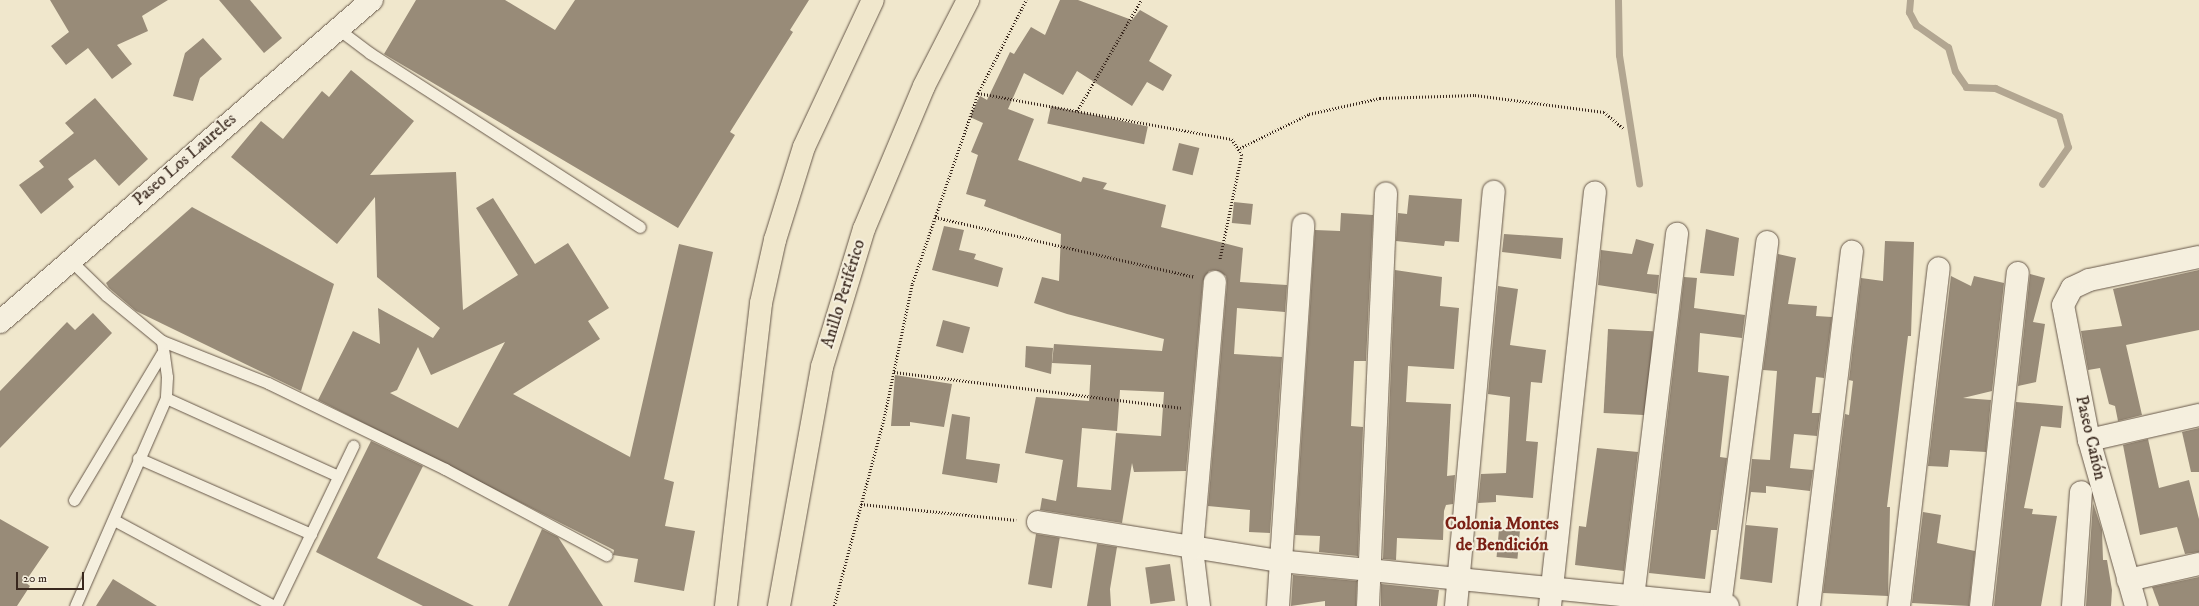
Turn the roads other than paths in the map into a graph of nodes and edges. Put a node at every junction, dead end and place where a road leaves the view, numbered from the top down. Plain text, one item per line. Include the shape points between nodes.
1 (372, 0) edge
2 (873, 0) edge
3 (968, 0) edge
4 (338, 29) junction
5 (1494, 192) dead end
6 (1595, 192) dead end
7 (1386, 193) dead end
8 (1303, 224) dead end
9 (640, 227) dead end
10 (1677, 234) dead end
11 (1767, 242) dead end
12 (1852, 252) dead end
13 (2199, 257) edge
14 (69, 259) junction
15 (1939, 268) dead end
16 (2018, 273) dead end
17 (1215, 282) road end
18 (0, 322) edge
19 (162, 341) junction
20 (162, 353) junction
21 (166, 398) junction
22 (2199, 415) edge
23 (2089, 440) junction
24 (353, 446) dead end
25 (138, 458) junction
26 (338, 476) junction
27 (2080, 492) dead end
28 (74, 500) dead end
29 (114, 520) junction
30 (1038, 522) road end
31 (311, 534) junction
32 (1192, 549) junction
33 (606, 555) dead end
34 (1279, 561) junction
35 (2199, 564) edge
36 (1370, 569) junction
37 (1458, 579) junction
38 (2128, 580) junction
39 (1551, 598) edge
40 (1632, 603) edge
41 (74, 606) edge
42 (275, 606) edge
43 (726, 606) edge
44 (779, 606) edge
45 (1199, 606) edge
46 (1278, 606) edge
47 (1368, 606) edge
48 (1456, 606) edge
49 (1723, 606) edge
50 (1809, 606) edge
51 (1900, 606) edge
52 (1981, 606) edge
53 (2073, 606) edge
54 (2136, 606) edge

1 - 4 street, Paseo Los Laureles
2 - 43 highway via 804,147 775,240 761,303
3 - 44 highway, Anillo Periférico via 924,86 864,229 822,367
4 - 9 lane via 370,53
4 - 14 street, Paseo Los Laureles
5 - 37 street
6 - 39 street
7 - 36 street
8 - 34 street
10 - 40 street
11 - 49 street
12 - 50 street
13 - 23 street, Paseo Cañón via 2089,280 2072,288 2063,305
14 - 18 street, Paseo Los Laureles
14 - 19 lane via 106,295
15 - 51 street
16 - 52 street
17 - 32 street
19 - 20 lane
19 - 33 lane via 268,383 445,469
20 - 21 lane
20 - 28 lane
21 - 25 lane
21 - 26 lane
22 - 23 street
23 - 38 street, Paseo Cañón
24 - 26 lane
25 - 29 lane
25 - 31 lane
26 - 31 lane
27 - 53 street
29 - 41 lane
29 - 42 lane
30 - 32 street
31 - 42 lane
32 - 34 street
32 - 45 street
34 - 36 street
34 - 46 street
35 - 38 street
36 - 37 street
36 - 47 street
37 - 39 street
37 - 48 street
38 - 54 street, Paseo Cañón
39 - 40 street
40 - 49 street

